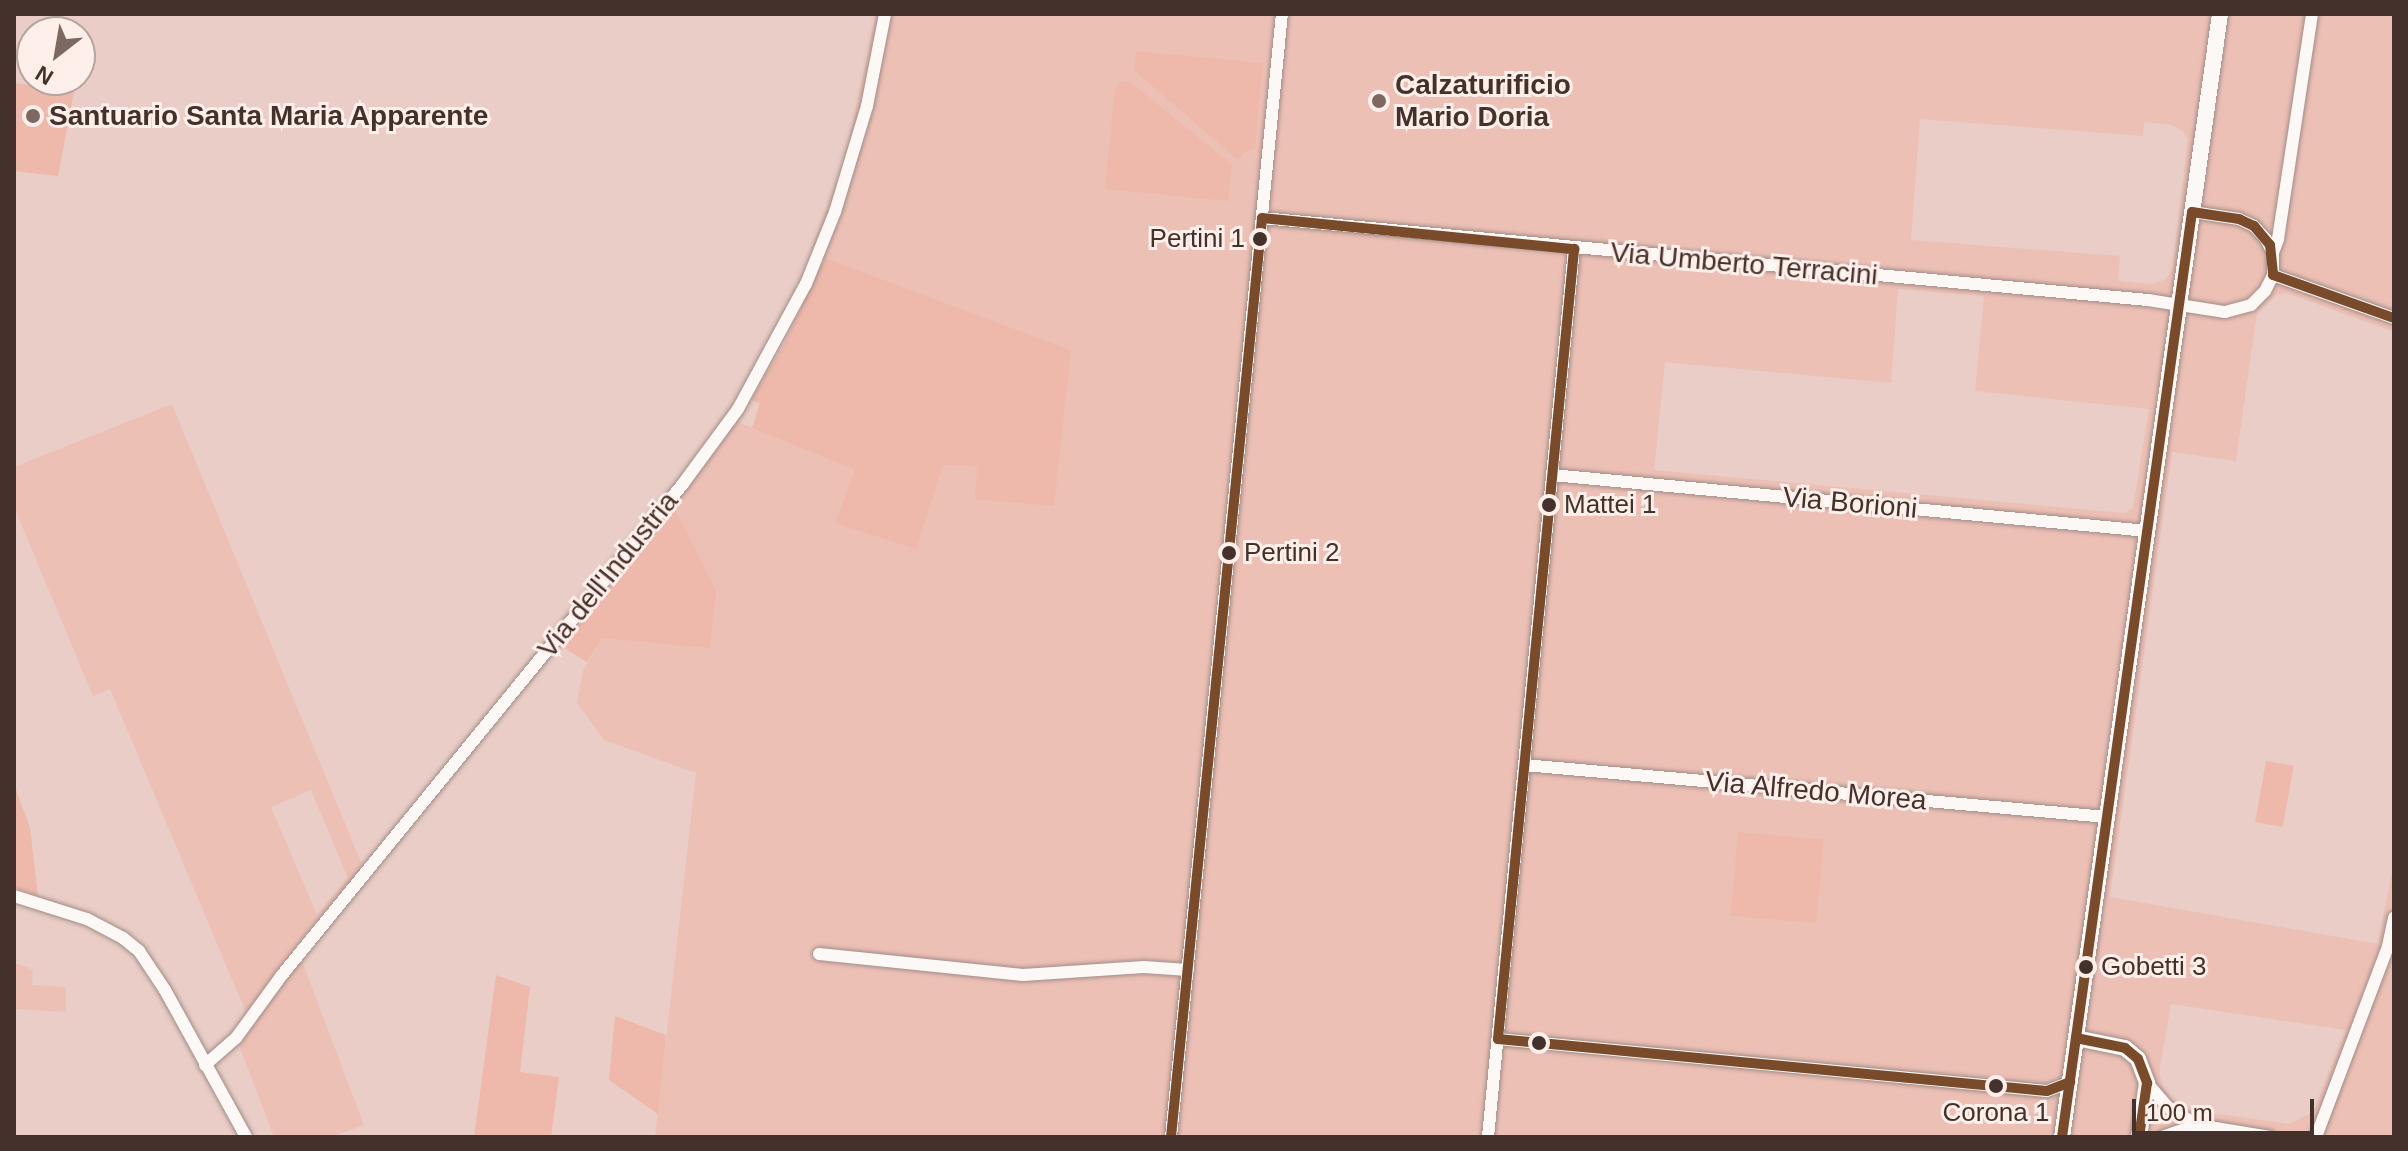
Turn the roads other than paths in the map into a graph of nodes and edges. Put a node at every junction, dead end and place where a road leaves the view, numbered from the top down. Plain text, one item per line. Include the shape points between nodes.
1 (885, 14) edge
2 (1282, 14) edge
3 (2220, 14) edge
4 (2312, 14) edge
5 (2192, 212) junction
6 (1262, 218) junction
7 (1574, 249) junction
8 (2273, 253) junction
9 (2273, 275) junction
10 (2179, 305) junction
11 (2394, 318) edge
12 (1552, 475) junction
13 (2148, 531) junction
14 (1524, 765) junction
15 (2107, 817) junction
16 (14, 896) edge
17 (2394, 918) edge
18 (819, 954) dead end
19 (1188, 970) junction
20 (2076, 1038) junction
21 (1498, 1039) junction
22 (205, 1065) junction
23 (2070, 1082) junction
24 (2147, 1083) junction
25 (2047, 1091) junction
26 (2067, 1102) junction
27 (2197, 1125) junction
28 (246, 1137) edge
29 (1171, 1137) edge
30 (1488, 1137) edge
31 (2062, 1137) edge
32 (2139, 1137) edge
33 (2162, 1137) edge
34 (2270, 1137) edge
35 (2316, 1137) edge

1 - 22 street, Via dell'Industria via 867,106 835,212 806,284 738,409 236,1038
2 - 6 street
3 - 5 street
4 - 8 street
5 - 8 street via 2247,222 2260,231
5 - 10 street
6 - 7 street, Via Umberto Terracini
6 - 19 street
7 - 10 street, Via Umberto Terracini
7 - 12 street
8 - 9 street
9 - 10 street, Via Umberto Terracini via 2259,299 2238,310
9 - 11 street
10 - 13 street
12 - 13 street, Via Borioni
12 - 14 street
13 - 15 street
14 - 15 street, Via Alfredo Morea
14 - 21 street
15 - 20 street
16 - 22 street via 87,919 139,951
17 - 35 street
18 - 19 street via 1023,975 1144,967
19 - 29 street
20 - 23 street
20 - 24 street via 2132,1052
21 - 25 street
21 - 30 street
22 - 28 street
23 - 25 street
23 - 26 street
24 - 27 street via 2168,1107
24 - 32 street
25 - 26 street
26 - 31 street
27 - 33 street
27 - 34 street

